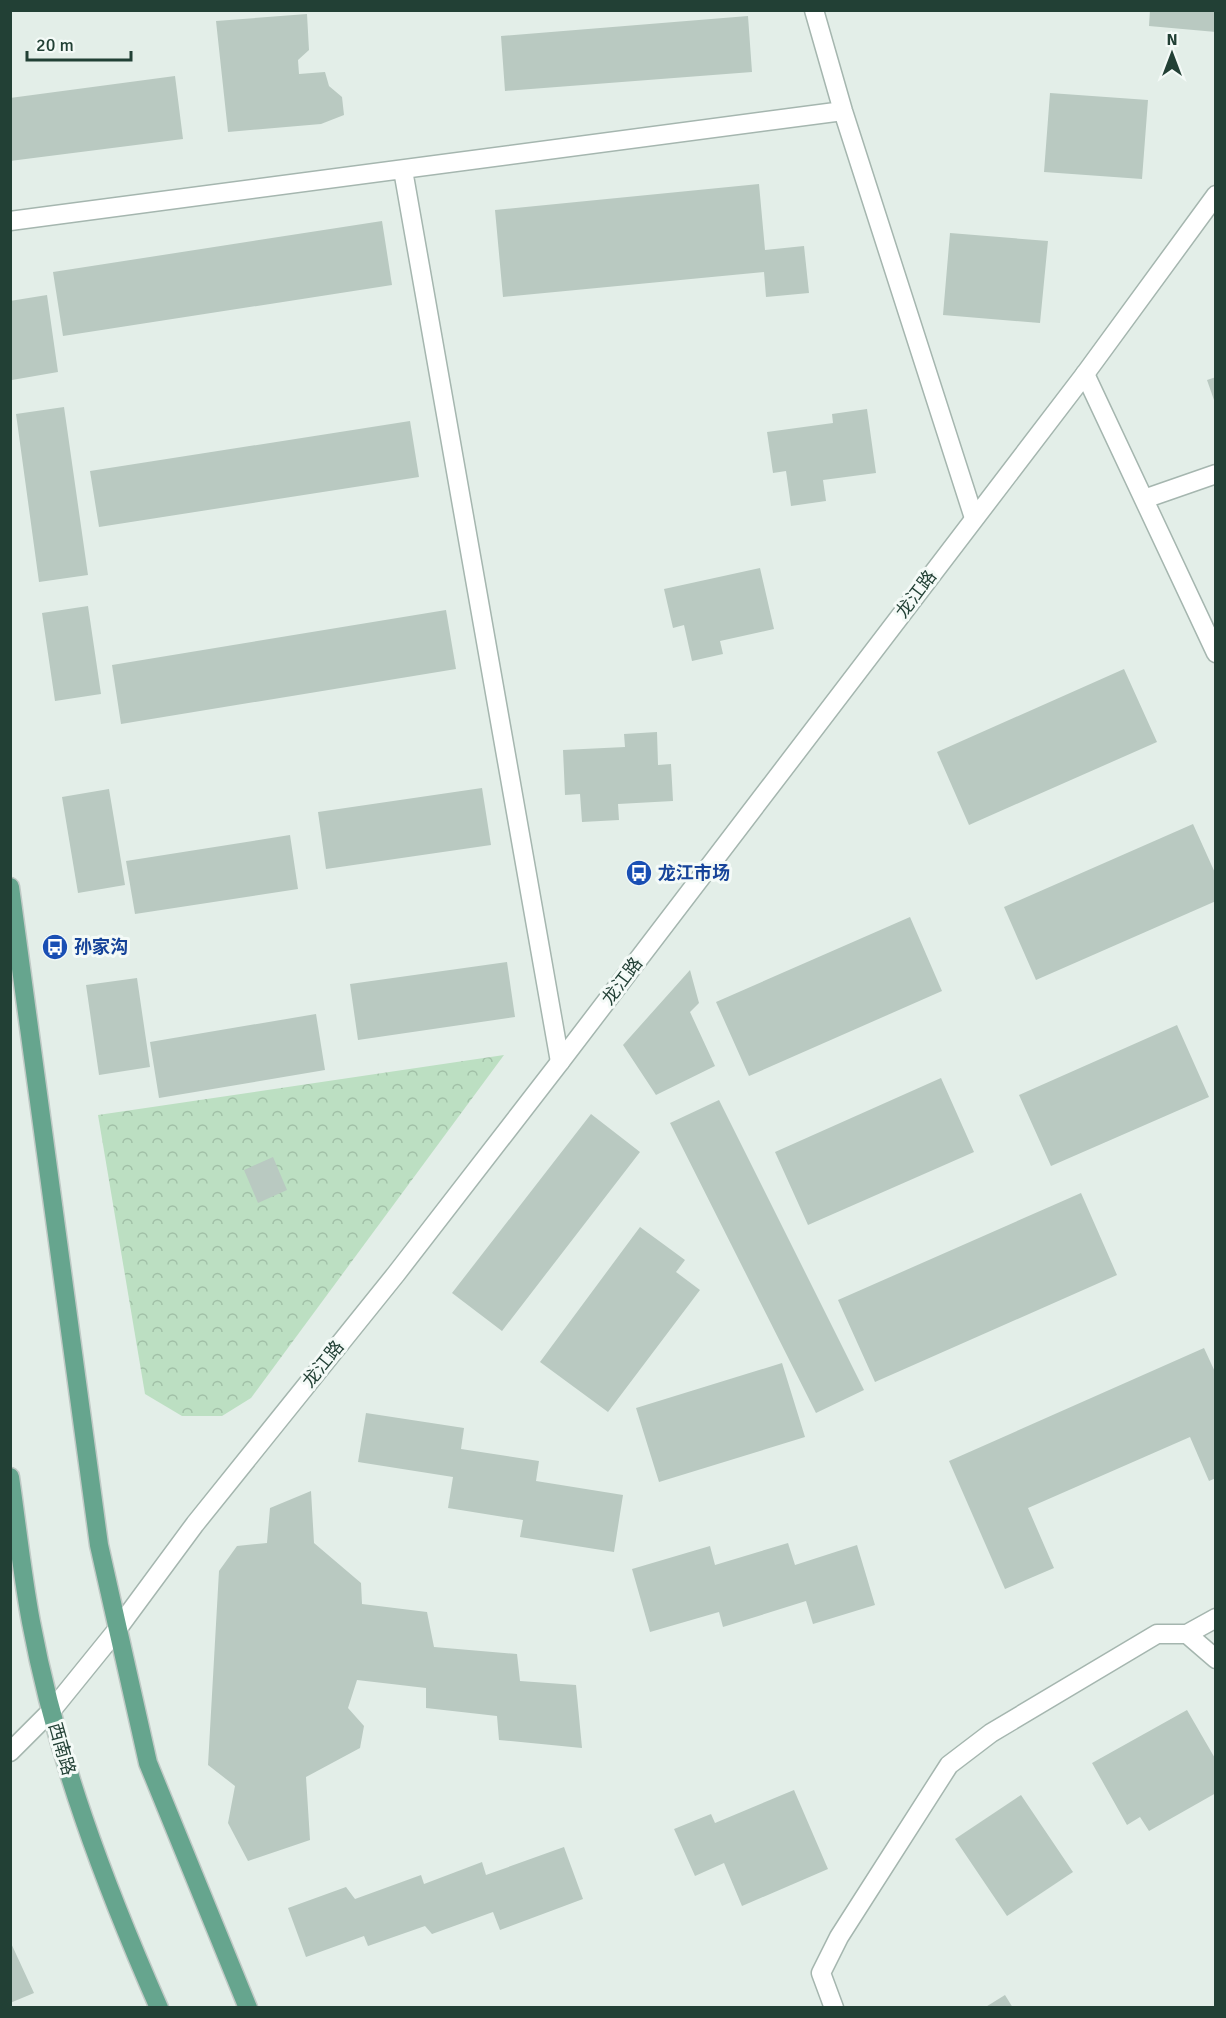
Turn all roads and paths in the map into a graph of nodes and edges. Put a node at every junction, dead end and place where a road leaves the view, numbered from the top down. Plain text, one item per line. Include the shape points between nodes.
1 (814, 10) edge
2 (843, 111) junction
3 (403, 170) junction
4 (1215, 195) edge
5 (10, 221) edge
6 (1085, 374) junction
7 (1215, 474) edge
8 (1144, 499) junction
9 (974, 518) junction
10 (1215, 652) edge
11 (10, 887) edge
12 (560, 1062) junction
13 (10, 1477) edge
14 (1215, 1618) edge
15 (116, 1631) junction
16 (1187, 1634) junction
17 (1215, 1659) edge
18 (52, 1710) junction
19 (10, 1752) edge
20 (159, 2007) edge
21 (248, 2007) edge
22 (834, 2007) edge

1 - 2 street
2 - 3 street
2 - 9 street
3 - 5 street
3 - 12 street
4 - 6 street, 龙江路
6 - 8 street
6 - 9 street, 龙江路
7 - 8 street
8 - 10 street
9 - 12 street, 龙江路
11 - 15 main road via 99,1545
12 - 15 street, 龙江路 via 195,1524
13 - 18 main road, 西南路 via 31,1622
14 - 16 street
15 - 18 street, 龙江路
15 - 21 main road via 148,1763
16 - 17 street
16 - 22 street via 1157,1634 991,1733 949,1765 839,1937 821,1973
18 - 19 street, 龙江路
18 - 20 main road, 西南路 via 84,1824

